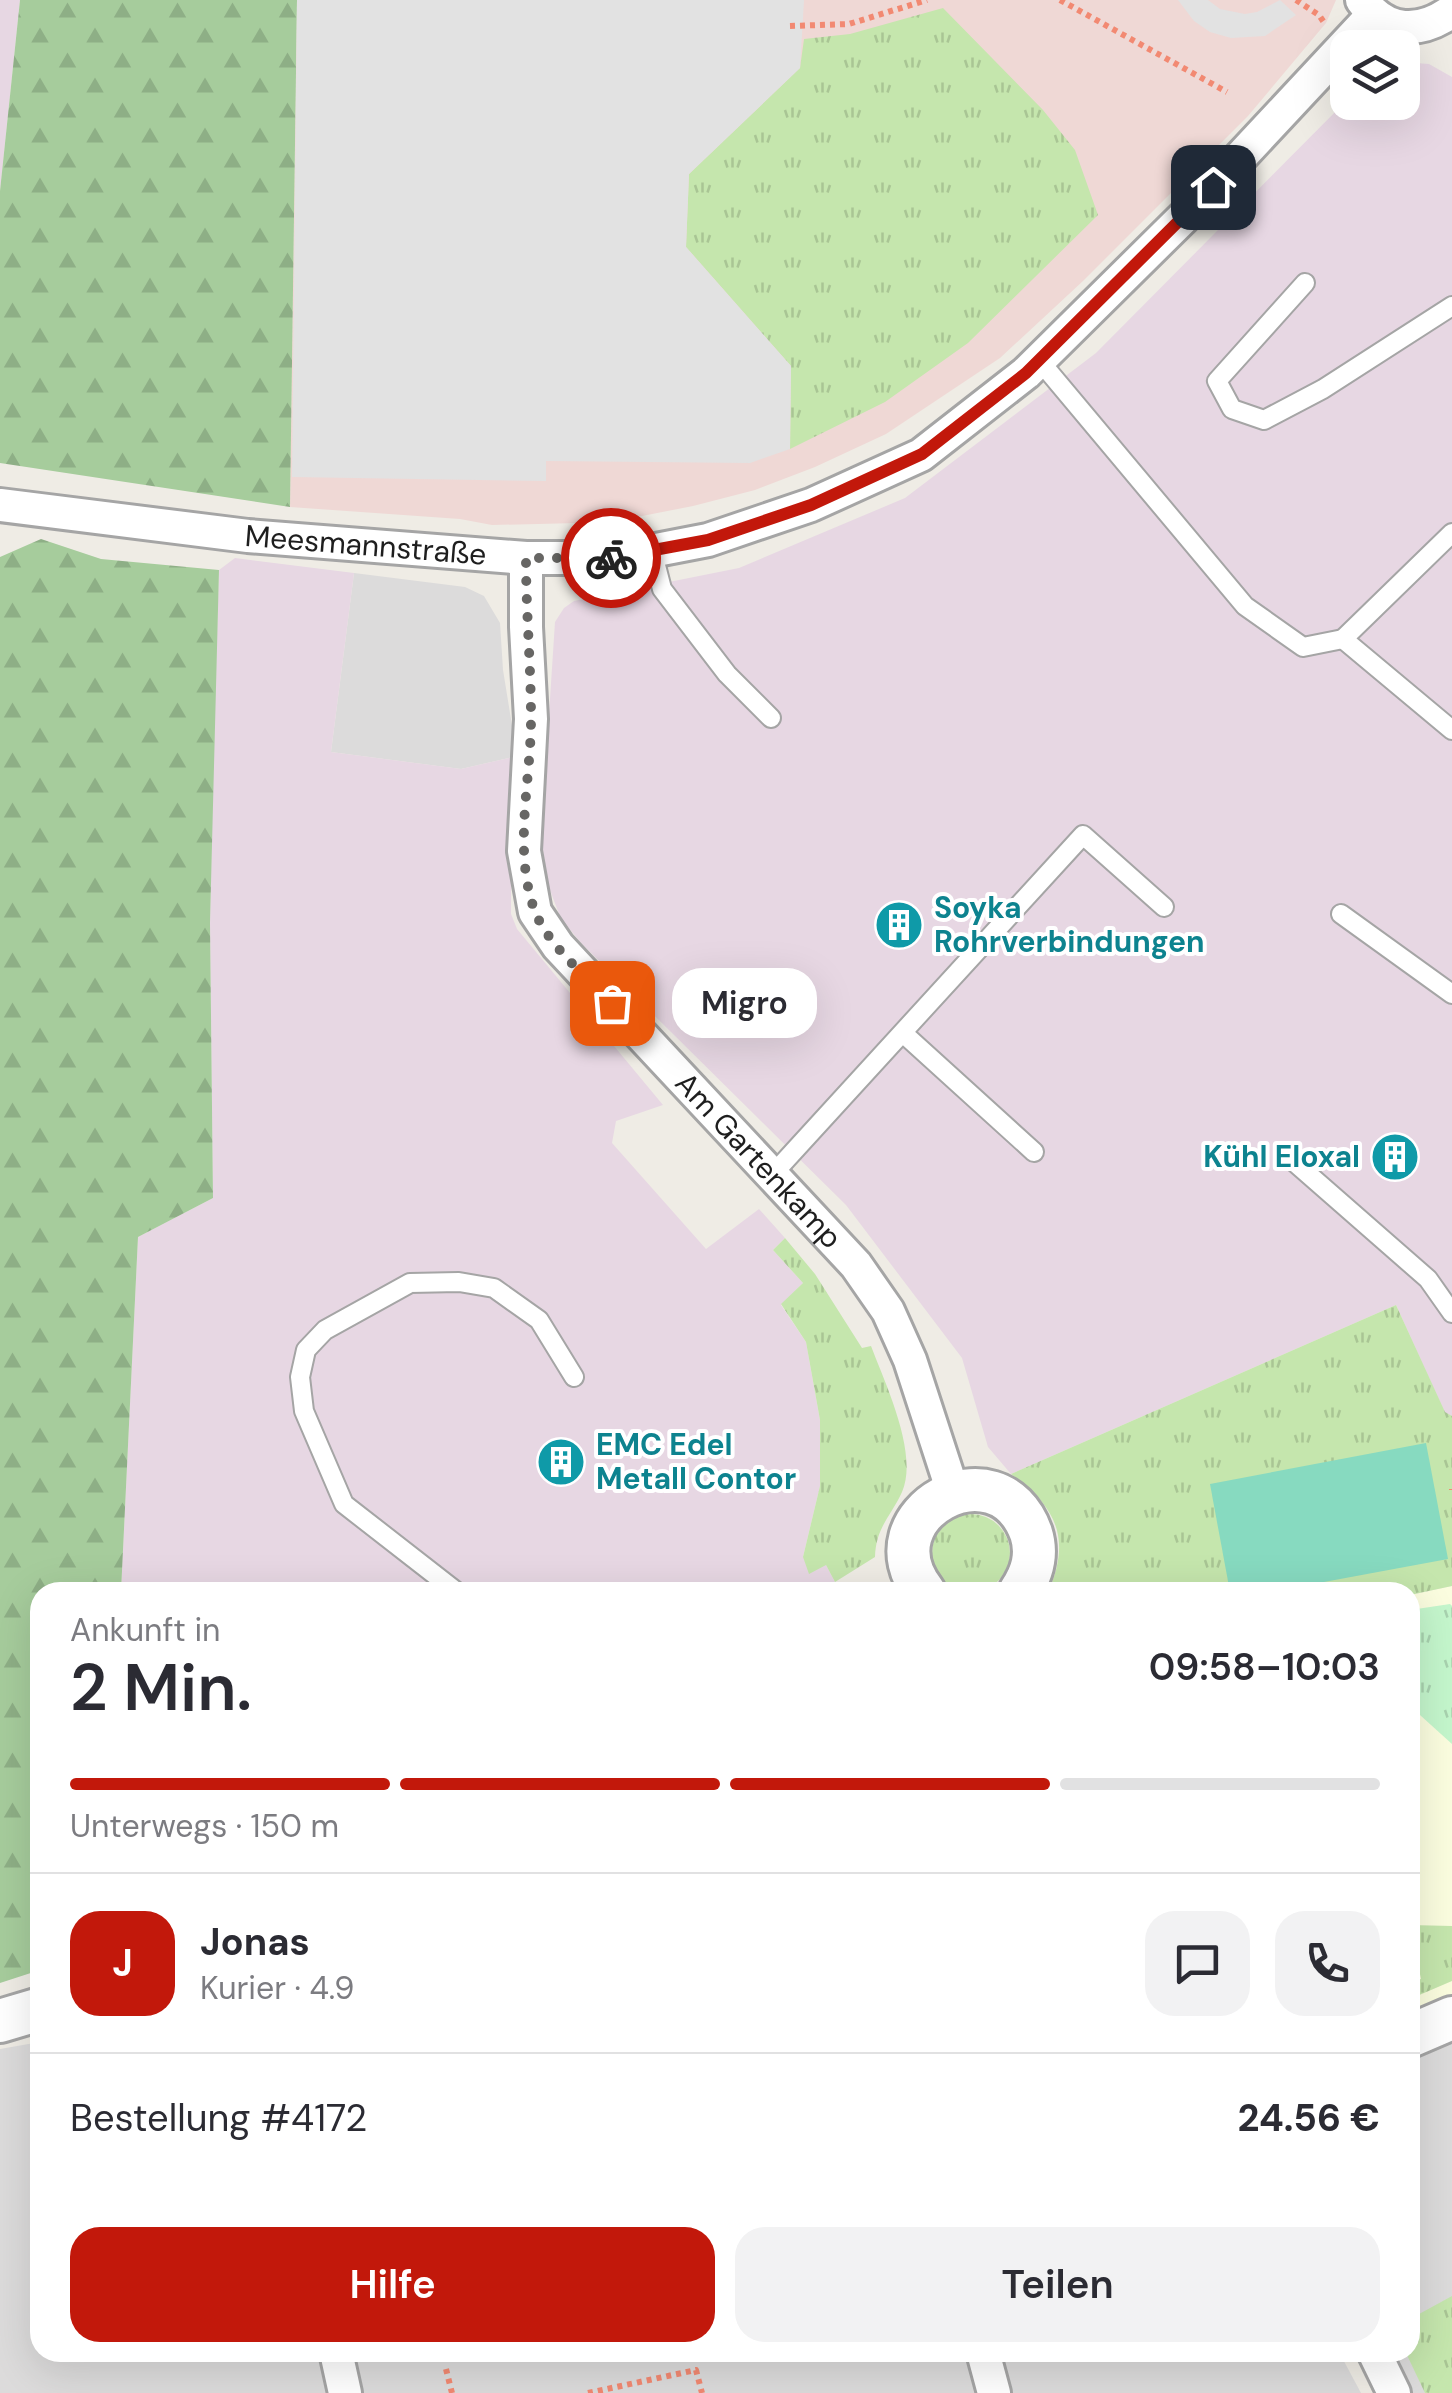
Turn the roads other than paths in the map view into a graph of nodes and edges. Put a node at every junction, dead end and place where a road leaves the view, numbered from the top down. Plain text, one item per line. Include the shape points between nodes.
1 (1367, 8) edge
2 (1452, 11) edge
3 (1305, 282) dead end
4 (1452, 306) edge
5 (1039, 360) junction
6 (0, 504) edge
7 (1452, 533) edge
8 (652, 550) junction
9 (526, 558) junction
10 (1342, 639) junction
11 (771, 718) dead end
12 (1452, 730) edge
13 (1164, 906) dead end
14 (1340, 914) dead end
15 (1452, 994) edge
16 (904, 1034) junction
17 (1034, 1152) dead end
18 (1284, 1153) dead end
19 (774, 1174) junction
20 (1452, 1313) edge
21 (574, 1377) dead end
22 (953, 1492) junction
23 (445, 1582) edge
24 (913, 1582) edge
25 (1025, 1582) edge
26 (30, 2012) edge
27 (1452, 2018) edge
28 (0, 2021) edge
29 (1420, 2032) edge
30 (338, 2362) edge
31 (986, 2362) edge
32 (1379, 2362) edge
33 (345, 2393) edge
34 (994, 2393) edge
35 (1394, 2393) edge

1 - 2 street via 1392,26 1414,29
1 - 5 street, Meesmannstraße via 1204,196
3 - 4 lane via 1217,381 1232,409 1264,420
5 - 8 street, Meesmannstraße via 922,454 811,505 708,540
5 - 10 lane via 1244,606 1302,647
6 - 9 street, Meesmannstraße via 248,536
7 - 10 lane
8 - 9 street, Meesmannstraße via 615,558
8 - 11 lane via 662,589 727,674
9 - 19 street, Am Gartenkamp via 531,719 524,851 535,912 558,946
10 - 12 lane
13 - 16 lane via 1083,835
14 - 15 lane
16 - 17 lane
16 - 19 lane
18 - 20 lane via 1428,1280
19 - 22 street, Am Gartenkamp via 856,1265 888,1312 919,1382
21 - 23 lane via 540,1320 494,1288 459,1282 410,1283 325,1330 306,1350 300,1377 304,1411 344,1504
22 - 24 street via 916,1523 910,1540
22 - 25 street via 996,1494 1015,1506 1034,1543
26 - 28 street
27 - 29 street
30 - 33 street
31 - 34 street
32 - 35 street

